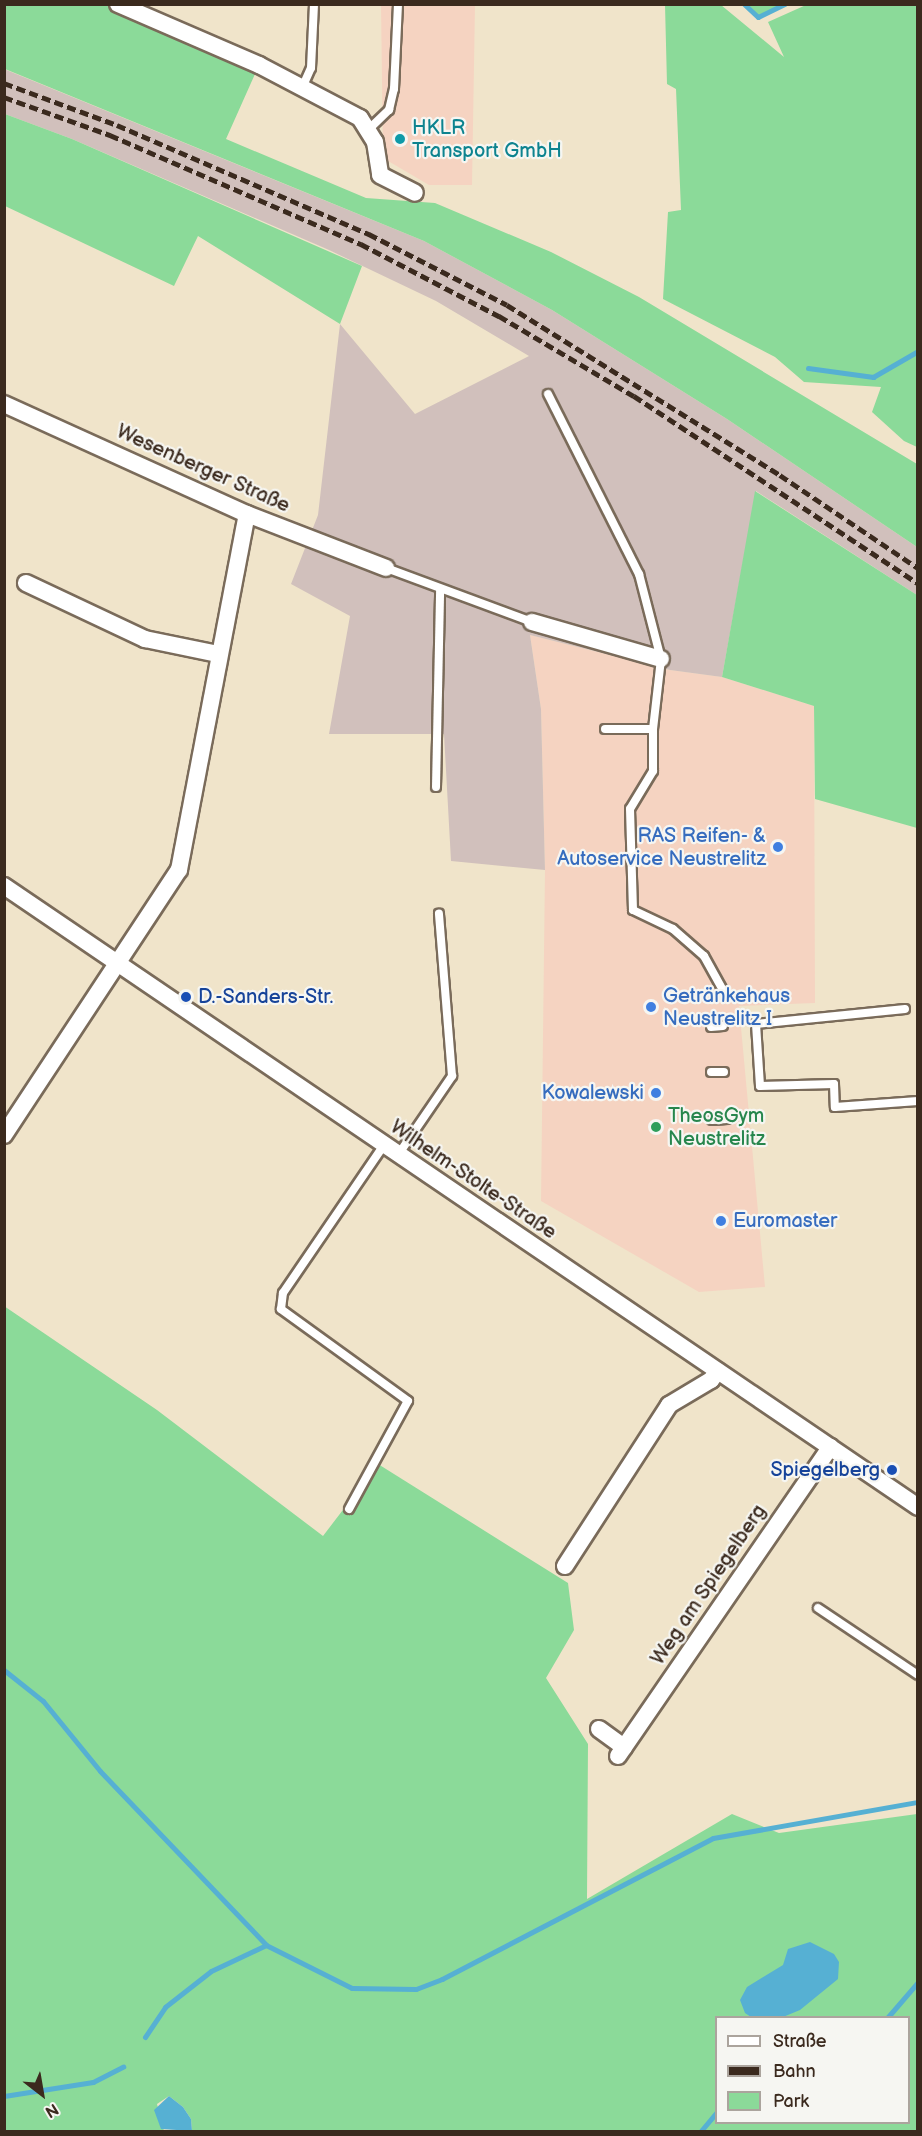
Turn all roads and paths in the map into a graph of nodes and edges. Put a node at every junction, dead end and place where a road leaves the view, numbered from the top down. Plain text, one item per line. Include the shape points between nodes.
1 (118, 4) edge
2 (314, 4) edge
3 (398, 4) edge
4 (302, 88) junction
5 (369, 129) junction
6 (416, 194) dead end
7 (548, 394) dead end
8 (4, 404) edge
9 (246, 514) junction
10 (386, 568) joint
11 (26, 583) dead end
12 (440, 589) junction
13 (532, 622) joint
14 (218, 654) junction
15 (661, 659) junction
16 (605, 729) dead end
17 (652, 729) junction
18 (436, 788) dead end
19 (4, 886) edge
20 (439, 914) dead end
21 (118, 965) junction
22 (722, 988) dead end
23 (905, 1009) dead end
24 (723, 1026) dead end
25 (711, 1027) dead end
26 (711, 1072) dead end
27 (724, 1072) dead end
28 (918, 1101) edge
29 (10, 1116) edge
30 (727, 1119) dead end
31 (712, 1120) dead end
32 (4, 1135) edge
33 (384, 1145) junction
34 (398, 1155) junction
35 (718, 1371) junction
36 (830, 1447) junction
37 (918, 1507) edge
38 (349, 1509) dead end
39 (565, 1566) dead end
40 (818, 1608) dead end
41 (918, 1675) edge
42 (599, 1729) dead end

1 - 4 street
2 - 4 lane via 311,69
3 - 5 lane via 394,89 389,110
4 - 5 street via 360,118
5 - 6 street via 380,175
7 - 15 lane via 639,574
8 - 9 street, Wesenberger Straße
9 - 10 street, Wesenberger Straße
9 - 14 street
10 - 12 lane
11 - 14 street via 145,639
12 - 13 lane
12 - 18 lane
13 - 15 street
14 - 21 street via 179,870
15 - 17 lane
16 - 17 lane
17 - 22 lane via 653,771 630,809 633,910 673,929 704,956
19 - 21 street, Wilhelm-Stolte-Straße
20 - 34 lane via 452,1076
21 - 29 street
21 - 33 street, Wilhelm-Stolte-Straße
23 - 28 lane via 756,1024 760,1086 834,1084 835,1107
24 - 25 lane
26 - 27 lane
29 - 32 street
30 - 31 lane
33 - 34 street, Wilhelm-Stolte-Straße
33 - 38 lane via 283,1293 281,1309 408,1401
34 - 35 street, Wilhelm-Stolte-Straße
35 - 36 street, Wilhelm-Stolte-Straße
35 - 39 street via 711,1380 669,1405
36 - 37 street, Wilhelm-Stolte-Straße
36 - 42 street, Weg am Spiegelberg via 621,1752
40 - 41 lane

